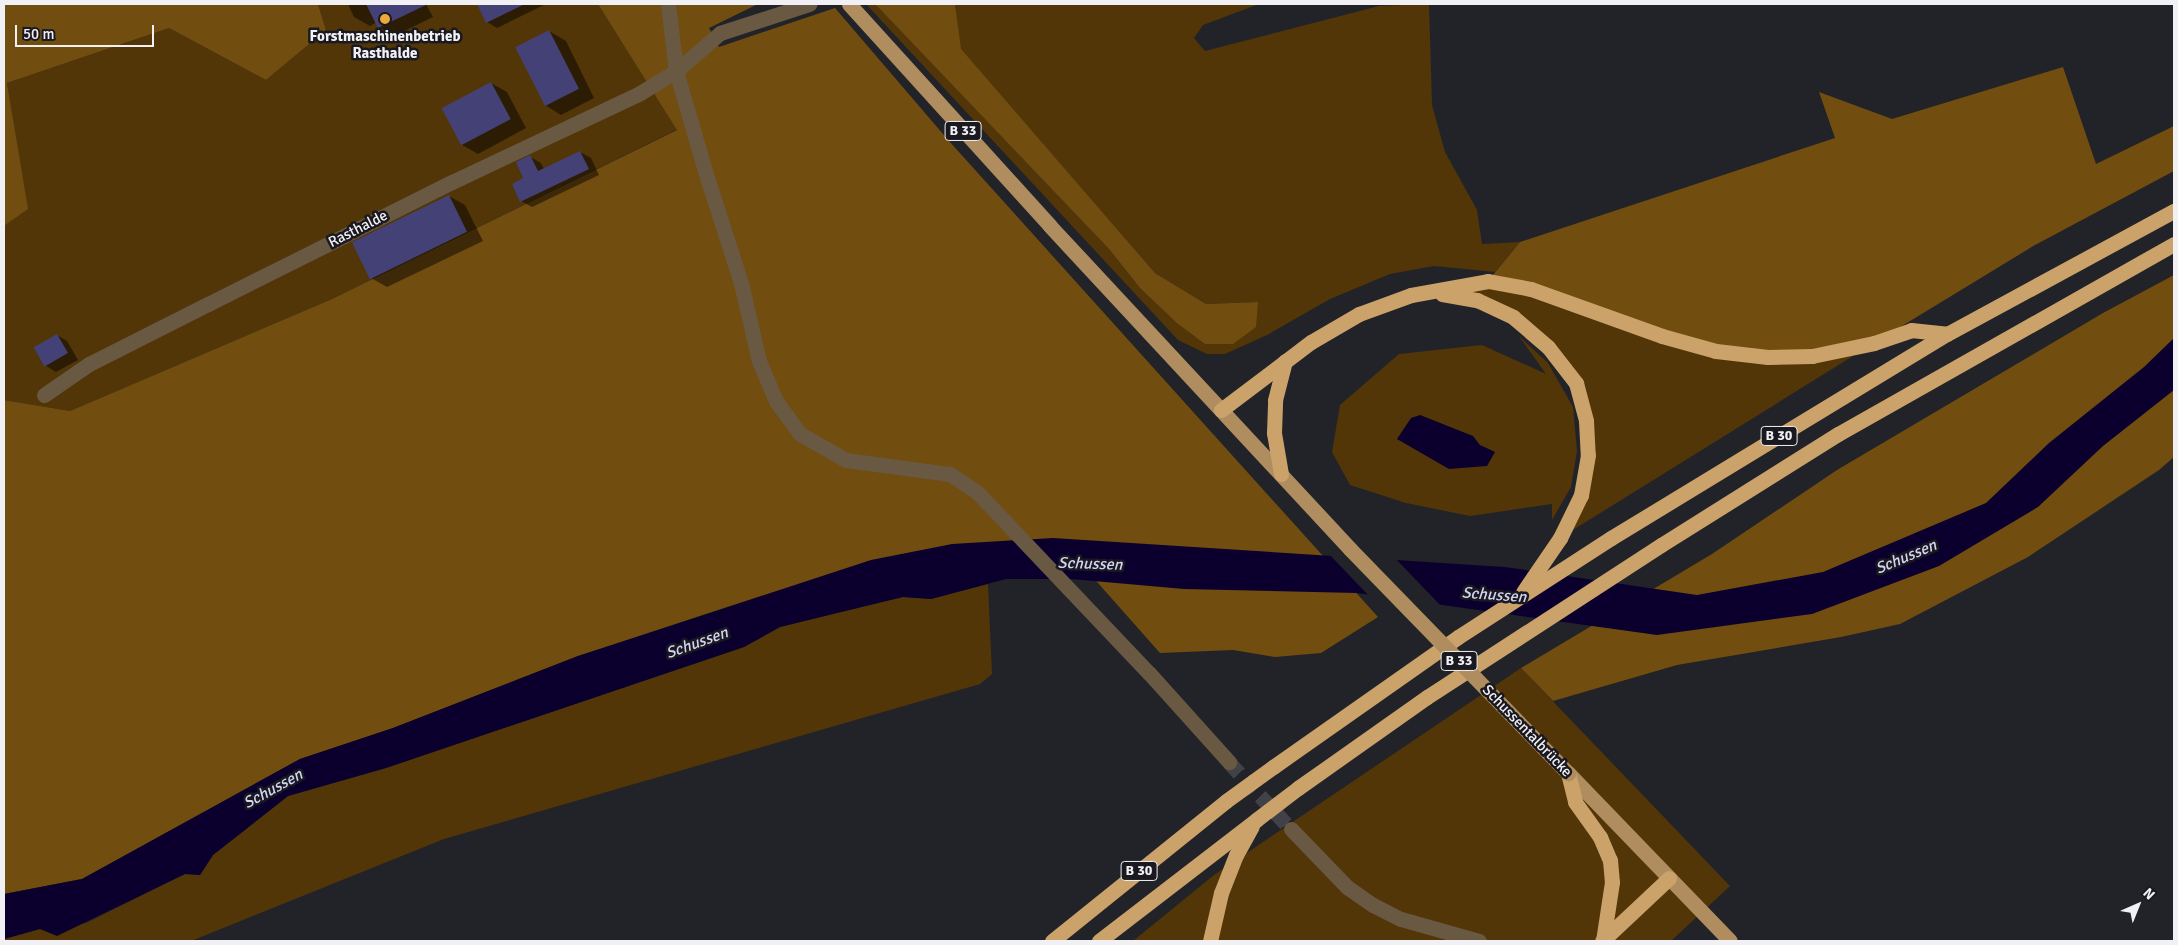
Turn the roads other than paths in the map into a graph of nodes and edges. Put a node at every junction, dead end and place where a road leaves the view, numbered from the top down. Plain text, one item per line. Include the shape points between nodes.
1 (668, 4) edge
2 (809, 4) edge
3 (849, 4) edge
4 (676, 71) junction
5 (2174, 210) edge
6 (2174, 244) edge
7 (1431, 292) junction
8 (1947, 334) junction
9 (1285, 361) junction
10 (44, 395) dead end
11 (1221, 410) junction
12 (1280, 474) junction
13 (1519, 599) junction
14 (1229, 762) tunnel mouth
15 (1568, 773) junction
16 (1256, 820) junction
17 (1291, 829) tunnel mouth
18 (1669, 878) junction
19 (1052, 941) edge
20 (1100, 941) edge
21 (1210, 941) edge
22 (1479, 941) edge
23 (1603, 941) edge
24 (1730, 941) edge

1 - 4 street
2 - 4 street, Rasthalde via 720,33
3 - 11 main road, B 33
4 - 10 street, Rasthalde via 640,93 452,182 98,360
4 - 14 street via 741,283 759,361 776,401 800,434 846,460 950,474 978,492
5 - 8 highway, B 30
6 - 16 highway, B 30, bridge via 1838,434 1661,545 1427,697
7 - 8 highway via 1488,281 1531,289 1662,336 1716,351 1768,357 1812,356 1874,343 1911,330
7 - 9 highway via 1387,302 1359,314 1328,330
7 - 13 highway via 1478,300 1513,317 1548,347 1576,383 1586,421 1588,455 1581,495 1560,538
8 - 13 highway, B 30 via 1611,538
9 - 11 highway
9 - 12 highway via 1275,400 1274,433
11 - 12 main road, Schussentalbrücke / B 33
12 - 15 main road, Schussentalbrücke / B 33, bridge
13 - 19 highway, B 30, bridge via 1458,637 1273,767
15 - 18 main road, Schussentalbrücke / B 33
15 - 23 highway via 1576,802 1600,837 1610,860 1612,882
16 - 20 highway, B 30
16 - 21 highway via 1236,855 1221,893
17 - 22 street via 1347,887 1373,905 1401,918
18 - 23 highway
18 - 24 main road, Schussentalbrücke / B 33

